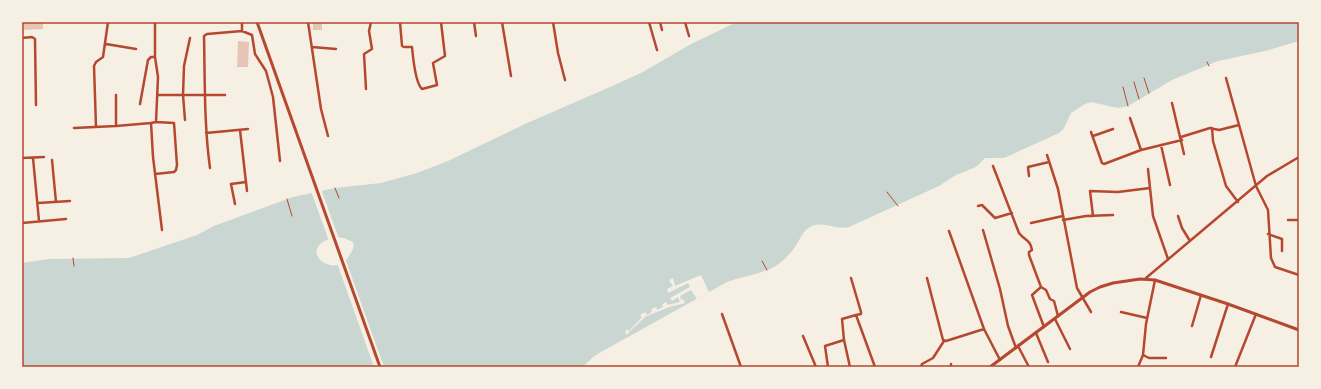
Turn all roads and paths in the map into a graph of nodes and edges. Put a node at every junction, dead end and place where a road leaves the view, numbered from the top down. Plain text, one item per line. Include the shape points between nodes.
1 (108, 22) edge
2 (155, 22) edge
3 (242, 22) edge
4 (257, 22) edge
5 (308, 22) edge
6 (370, 22) edge
7 (400, 22) edge
8 (441, 22) edge
9 (474, 22) edge
10 (502, 22) edge
11 (553, 22) edge
12 (649, 22) edge
13 (660, 22) edge
14 (685, 22) edge
15 (662, 30) dead end
16 (242, 31) junction
17 (476, 36) dead end
18 (689, 36) dead end
19 (22, 38) edge
20 (190, 38) dead end
21 (106, 44) junction
22 (312, 47) junction
23 (136, 49) dead end
24 (336, 49) dead end
25 (657, 50) dead end
26 (156, 57) junction
27 (1207, 62) dead end
28 (1208, 66) dead end
29 (511, 76) dead end
30 (1144, 78) dead end
31 (1226, 78) dead end
32 (565, 80) dead end
33 (1134, 82) dead end
34 (1122, 88) dead end
35 (366, 89) dead end
36 (1149, 93) dead end
37 (116, 95) dead end
38 (157, 95) junction
39 (183, 95) junction
40 (204, 95) junction
41 (224, 95) dead end
42 (1139, 99) dead end
43 (1172, 102) dead end
44 (140, 104) dead end
45 (36, 105) dead end
46 (1128, 106) dead end
47 (1130, 118) dead end
48 (186, 120) dead end
49 (151, 122) junction
50 (156, 122) junction
51 (1239, 125) junction
52 (116, 126) junction
53 (96, 127) junction
54 (74, 128) dead end
55 (1212, 128) junction
56 (248, 129) dead end
57 (1113, 129) dead end
58 (240, 130) junction
59 (1091, 132) dead end
60 (206, 133) junction
61 (328, 136) dead end
62 (1093, 136) junction
63 (1181, 138) junction
64 (1161, 145) junction
65 (1141, 150) junction
66 (1184, 154) dead end
67 (1047, 155) dead end
68 (44, 157) dead end
69 (1299, 157) edge
70 (22, 158) edge
71 (33, 158) junction
72 (52, 160) dead end
73 (280, 161) dead end
74 (1049, 162) junction
75 (993, 166) dead end
76 (210, 168) dead end
77 (1148, 169) dead end
78 (155, 174) junction
79 (1029, 176) dead end
80 (246, 182) junction
81 (1170, 186) dead end
82 (1256, 186) junction
83 (335, 188) dead end
84 (1150, 189) junction
85 (247, 191) dead end
86 (887, 192) dead end
87 (339, 198) dead end
88 (287, 199) dead end
89 (70, 201) dead end
90 (56, 202) junction
91 (1238, 202) junction
92 (38, 203) junction
93 (235, 204) dead end
94 (898, 206) dead end
95 (978, 206) dead end
96 (1012, 213) junction
97 (1113, 215) dead end
98 (292, 216) dead end
99 (1093, 216) junction
100 (1178, 216) dead end
101 (1063, 218) junction
102 (66, 219) dead end
103 (1288, 220) dead end
104 (1299, 220) edge
105 (39, 221) junction
106 (22, 223) edge
107 (1031, 223) dead end
108 (162, 230) dead end
109 (983, 230) dead end
110 (949, 231) dead end
111 (1268, 234) junction
112 (1190, 241) junction
113 (1282, 251) dead end
114 (73, 258) dead end
115 (1168, 259) junction
116 (762, 261) dead end
117 (74, 266) dead end
118 (767, 270) dead end
119 (1299, 275) edge
120 (851, 278) dead end
121 (927, 278) dead end
122 (1146, 278) junction
123 (1154, 280) junction
124 (1041, 287) junction
125 (1201, 295) junction
126 (1082, 297) junction
127 (1228, 304) junction
128 (1091, 312) dead end
129 (1121, 312) dead end
130 (722, 314) dead end
131 (1256, 314) junction
132 (856, 315) junction
133 (1058, 316) junction
134 (1147, 318) junction
135 (1055, 319) junction
136 (1192, 326) dead end
137 (1044, 327) junction
138 (984, 329) junction
139 (1299, 330) edge
140 (1036, 333) junction
141 (803, 336) dead end
142 (844, 340) junction
143 (944, 341) junction
144 (1017, 347) junction
145 (1070, 349) dead end
146 (1143, 355) junction
147 (1211, 357) dead end
148 (1166, 358) dead end
149 (1000, 360) junction
150 (1048, 362) dead end
151 (380, 367) edge
152 (742, 367) edge
153 (816, 367) edge
154 (828, 367) edge
155 (850, 367) edge
156 (875, 367) edge
157 (922, 367) edge
158 (990, 367) edge
159 (1029, 367) edge
160 (1138, 367) edge
161 (1235, 367) edge

1 - 21 street
2 - 26 street
3 - 16 street
4 - 151 street
5 - 22 street
6 - 35 street via 372,49 364,54
7 - 8 street via 402,46 412,47 417,81 422,89 437,85 433,63 445,56
9 - 17 street
10 - 29 street
11 - 32 street
12 - 25 street
13 - 15 street
14 - 18 street
16 - 40 street via 204,35
16 - 73 street via 252,35 255,54 266,72 273,97
19 - 45 street via 35,39
20 - 39 street via 184,66
21 - 23 street
21 - 53 street via 103,57 94,66
22 - 24 street
22 - 61 street via 320,109
26 - 38 street
26 - 44 street via 148,60
27 - 28 path
30 - 36 path
31 - 51 street
33 - 42 path
34 - 46 path
37 - 52 street
38 - 39 street
38 - 50 street
39 - 40 street
39 - 48 street
40 - 41 street
40 - 60 street
43 - 63 street
47 - 65 street
49 - 50 street
49 - 52 street
49 - 78 street
50 - 78 street via 174,123 177,165 174,172
51 - 55 street via 1219,130
51 - 82 street
52 - 53 street
53 - 54 street
55 - 63 street
55 - 91 street via 1213,141 1226,186
56 - 58 street
57 - 62 street
58 - 60 street
58 - 80 street
59 - 62 street
60 - 76 street
62 - 65 street via 1103,164
63 - 64 street
63 - 66 street
64 - 65 street
64 - 81 street
67 - 74 street
68 - 71 street
69 - 82 street
70 - 71 street
71 - 92 street
72 - 90 street
74 - 79 street via 1028,167
74 - 101 street via 1058,189
75 - 96 street
77 - 84 street
78 - 108 street
80 - 85 street
80 - 93 street via 231,184
82 - 91 street
82 - 111 street via 1268,210
83 - 87 path
84 - 99 street via 1089,193
84 - 115 street via 1153,216
86 - 94 path
88 - 98 path
89 - 90 street
90 - 92 street
91 - 112 street
92 - 105 street
95 - 96 street via 982,205 995,218
96 - 124 street via 1019,233 1030,242 1032,250 1029,256
97 - 99 street
99 - 101 street
100 - 112 street
101 - 107 street
101 - 126 street via 1076,285
102 - 105 street
103 - 104 street
105 - 106 street
109 - 144 street via 1008,326
110 - 138 street
111 - 113 street via 1282,239
111 - 119 street via 1271,258 1275,267
112 - 115 street
114 - 117 path
115 - 122 street
116 - 118 path
120 - 132 street via 861,312
121 - 143 street
122 - 123 street
122 - 126 street via 1113,283
123 - 125 street
123 - 134 street
124 - 133 street via 1054,301
124 - 137 street via 1032,295
125 - 127 street
125 - 136 street
126 - 128 street
126 - 133 street
127 - 131 street
127 - 147 street
129 - 134 street
130 - 152 street
131 - 139 street
131 - 161 street
132 - 142 street via 842,319
132 - 156 street
133 - 135 street
134 - 146 street
135 - 137 street
135 - 145 street
137 - 140 street
138 - 143 street
138 - 149 street
140 - 144 street
140 - 150 street
141 - 153 street
142 - 154 street via 825,346
142 - 155 street
143 - 157 street via 933,358 922,364
144 - 149 street
144 - 159 street
146 - 148 street via 1149,358
146 - 160 street
149 - 158 street

